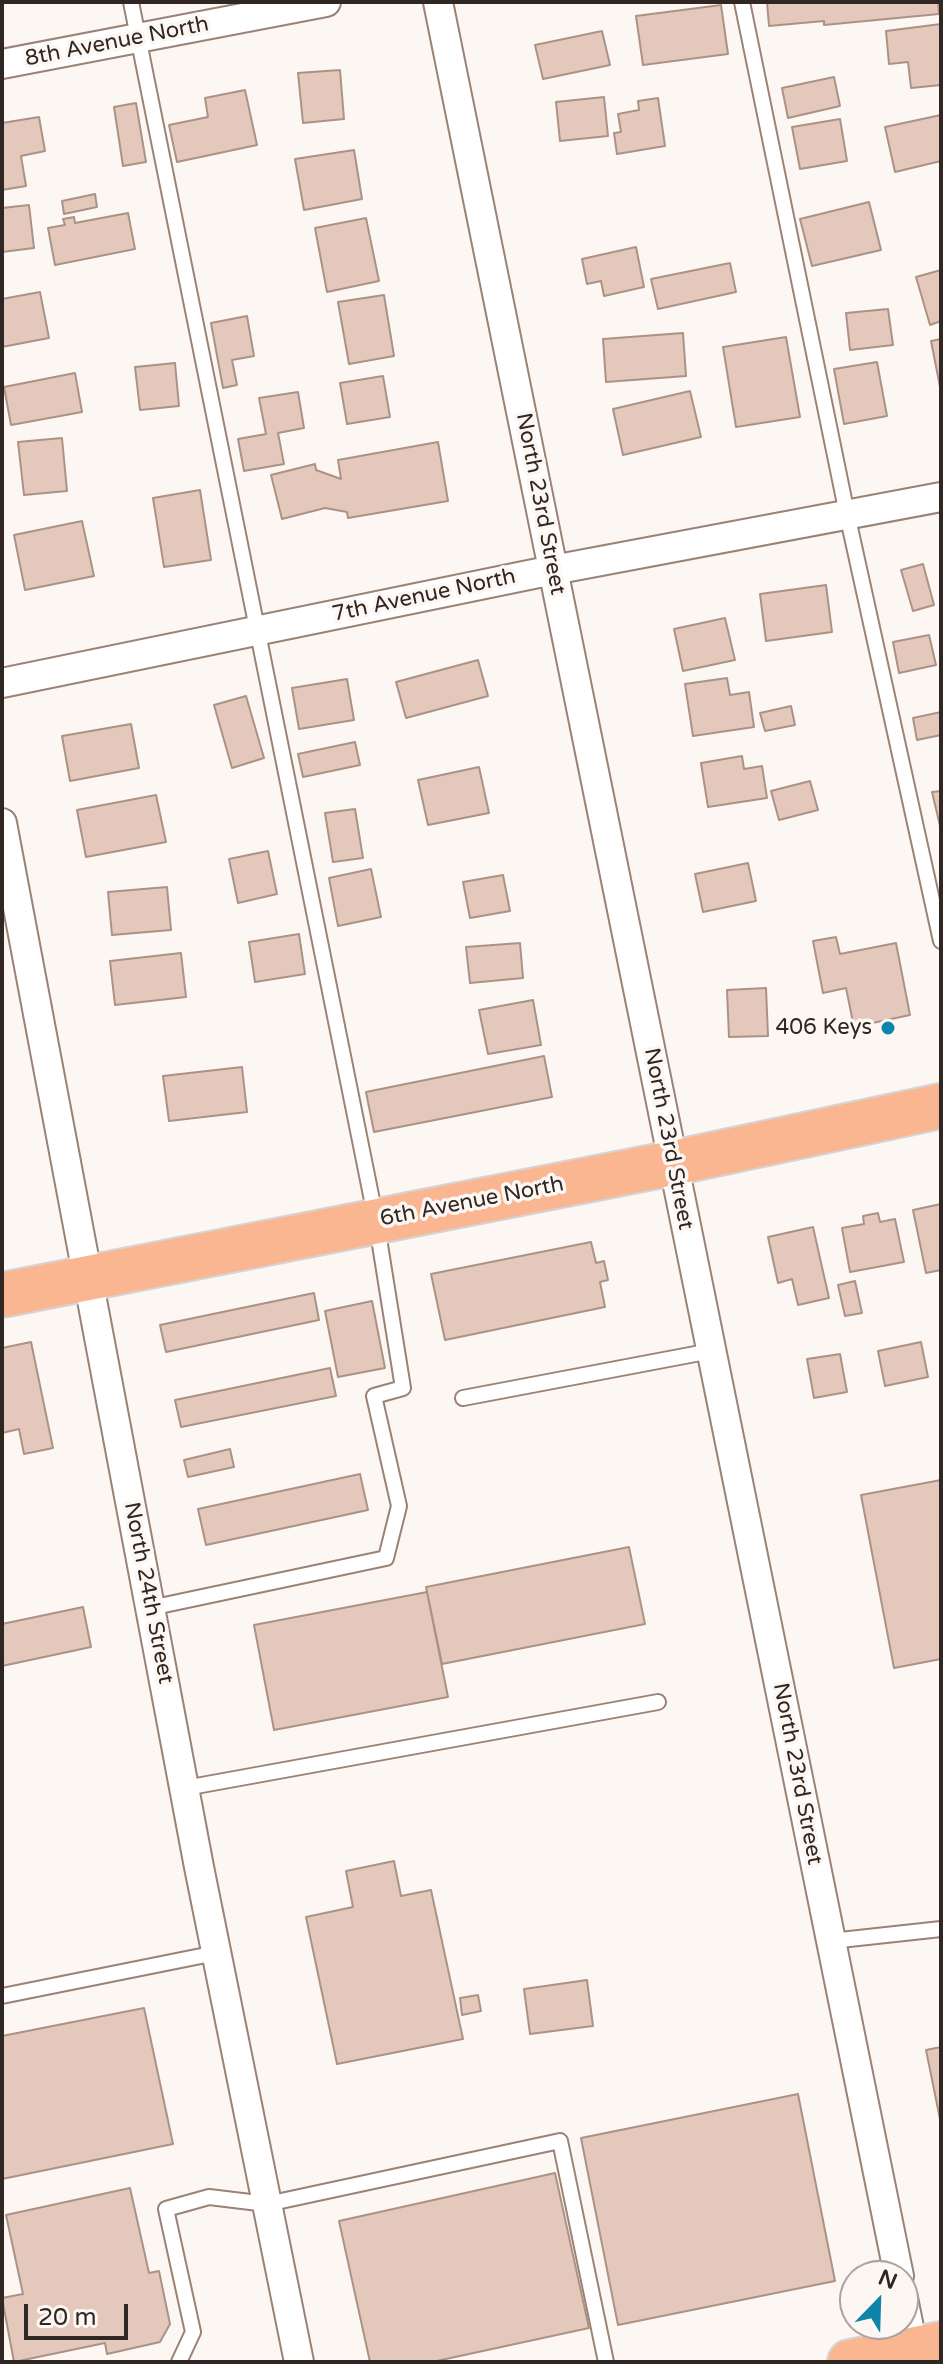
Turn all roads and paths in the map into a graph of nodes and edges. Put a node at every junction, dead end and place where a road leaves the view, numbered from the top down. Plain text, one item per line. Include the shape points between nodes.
1 (131, 2) edge
2 (326, 2) edge
3 (438, 2) edge
4 (742, 2) edge
5 (138, 38) junction
6 (2, 64) edge
7 (941, 497) edge
8 (847, 514) junction
9 (553, 570) junction
10 (256, 631) junction
11 (2, 683) edge
12 (2, 823) edge
13 (941, 941) edge
14 (941, 1106) edge
15 (673, 1163) junction
16 (376, 1220) junction
17 (87, 1276) junction
18 (2, 1295) edge
19 (711, 1351) junction
20 (463, 1398) dead end
21 (150, 1608) junction
22 (658, 1702) dead end
23 (185, 1788) junction
24 (941, 1929) edge
25 (831, 1941) junction
26 (216, 1953) junction
27 (2, 1996) edge
28 (267, 2204) junction
29 (896, 2260) edge
30 (924, 2352) edge
31 (179, 2362) edge
32 (299, 2362) edge
33 (606, 2362) edge
34 (850, 2362) edge

1 - 5 lane
2 - 5 street, 8th Avenue North
3 - 9 street, North 23rd Street
4 - 8 lane
5 - 6 street, 8th Avenue North
5 - 10 lane
7 - 8 street, 7th Avenue North
8 - 9 street, 7th Avenue North
8 - 13 lane
9 - 10 street, 7th Avenue North
9 - 15 street, North 23rd Street
10 - 11 street, 7th Avenue North
10 - 16 lane
12 - 17 street, North 24th Street
14 - 15 main road, 6th Avenue North
15 - 16 main road, 6th Avenue North
15 - 19 street, North 23rd Street
16 - 17 main road, 6th Avenue North
16 - 21 lane via 403,1388 374,1396 399,1506 386,1558
17 - 18 main road, 6th Avenue North
17 - 21 street, North 24th Street
19 - 20 lane
19 - 25 street, North 23rd Street
21 - 23 street, North 24th Street
22 - 23 lane
23 - 26 street, North 24th Street
24 - 25 lane
25 - 29 street, North 23rd Street
26 - 27 lane
26 - 28 street, North 24th Street
28 - 31 lane via 209,2197 166,2209 193,2332
28 - 32 street, North 24th Street
28 - 33 lane via 560,2141
30 - 34 main road

